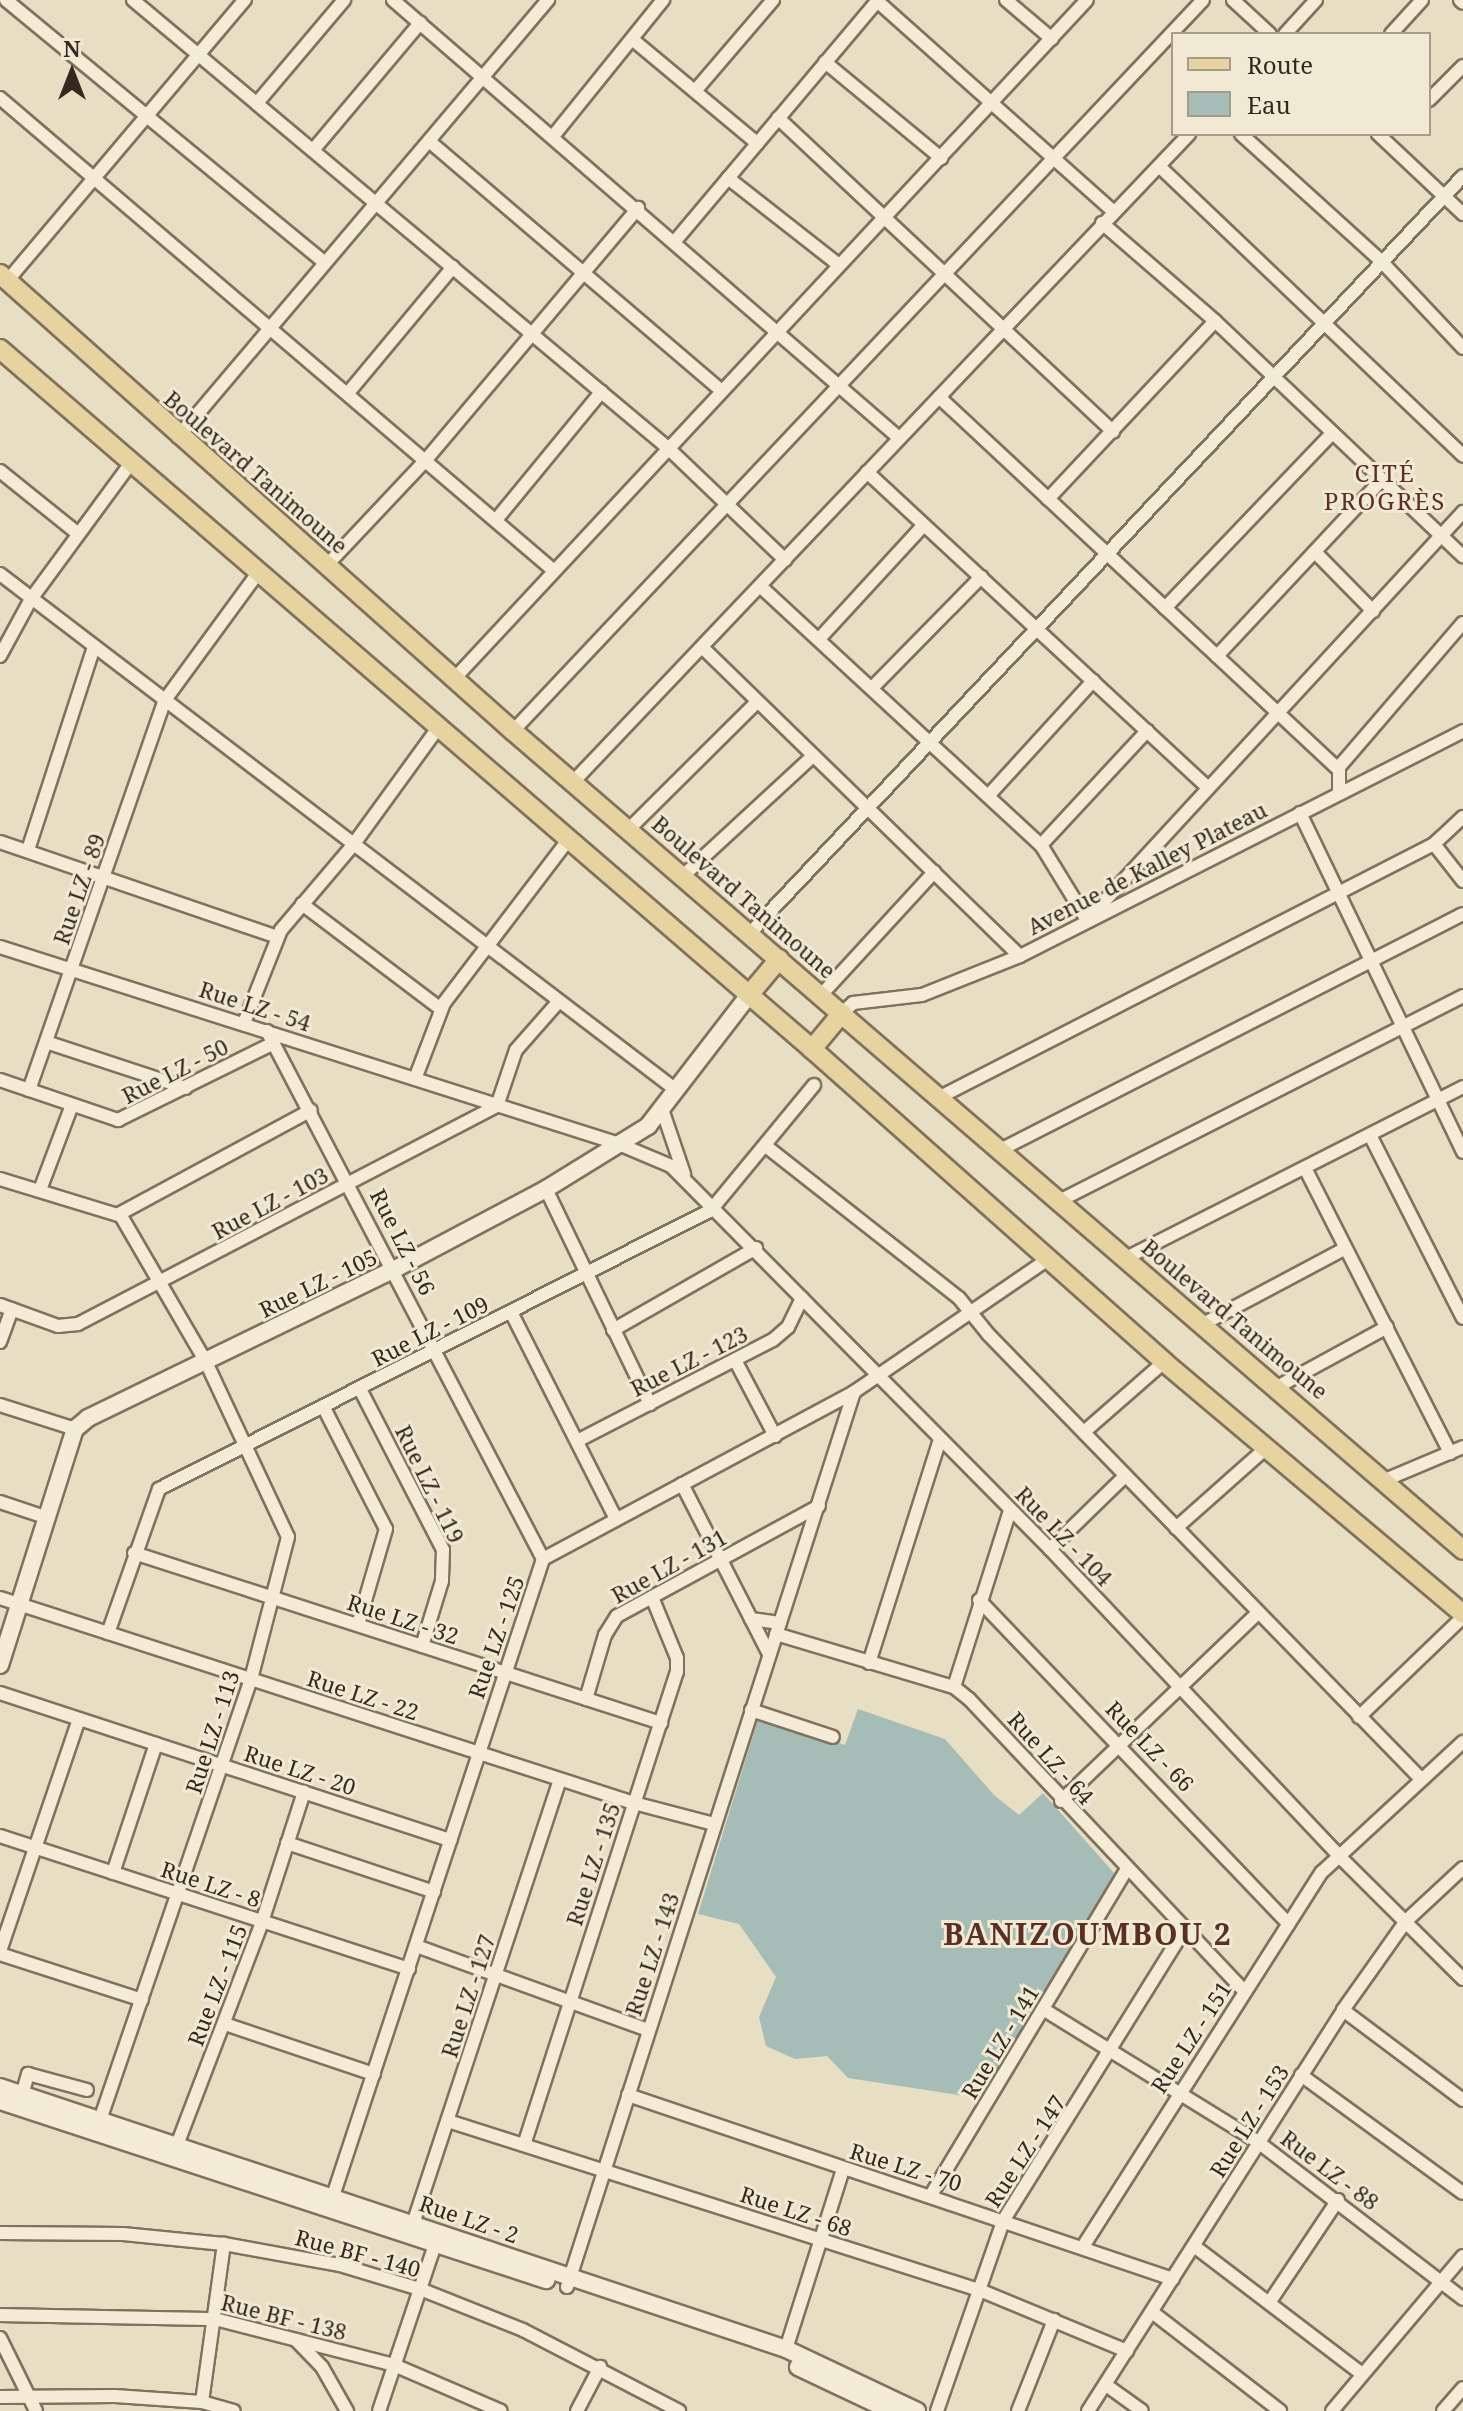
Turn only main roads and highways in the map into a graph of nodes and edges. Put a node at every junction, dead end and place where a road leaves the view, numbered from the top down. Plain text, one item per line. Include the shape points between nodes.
1 (4, 277) edge
2 (1, 353) edge
3 (779, 959) junction
4 (749, 995) junction
5 (842, 1013) junction
6 (812, 1049) junction
7 (1459, 1540) edge
8 (1463, 1616) edge
9 (0, 1665) edge
10 (0, 2087) edge
11 (0, 2101) edge
12 (438, 2234) junction
13 (568, 2282) junction
14 (913, 2410) edge
15 (891, 2411) edge

1 - 3 main road, Boulevard Tanimoune via 178,437
2 - 4 main road
3 - 4 main road
3 - 5 main road, Boulevard Tanimoune
4 - 6 main road
4 - 9 main road, Rue LZ - 105 via 648,1126 546,1189 395,1269 75,1429
5 - 6 main road
5 - 7 main road, Boulevard Tanimoune
6 - 8 main road via 1164,1362
10 - 12 main road, Rue LZ - 2
11 - 12 main road, Rue LZ - 2
12 - 13 main road, Rue LZ - 2
13 - 14 main road, Rue LZ - 2 via 786,2349
13 - 15 main road, Rue LZ - 2 via 781,2359

